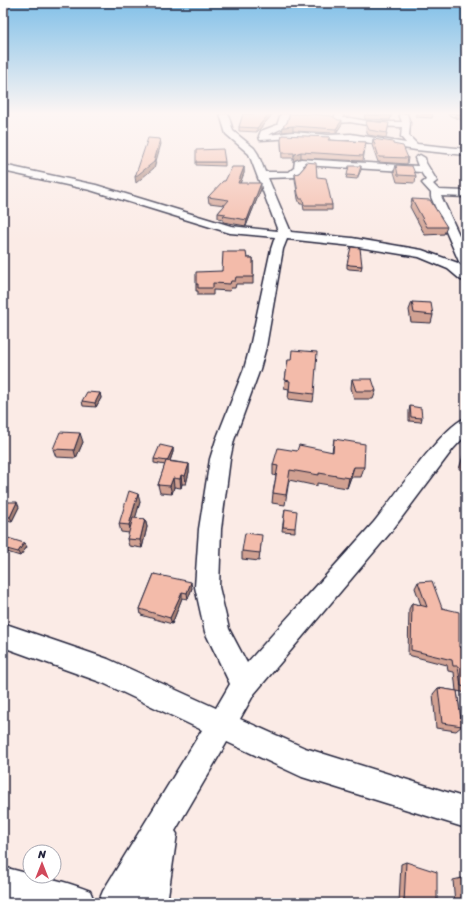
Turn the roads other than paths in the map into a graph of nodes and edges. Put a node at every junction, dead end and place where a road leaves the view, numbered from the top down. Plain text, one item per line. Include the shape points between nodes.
1 (254, 156) edge
2 (419, 156) edge
3 (256, 159) joint
4 (3, 168) edge
5 (425, 169) junction
6 (261, 175) junction
7 (436, 193) junction
8 (466, 194) edge
9 (450, 229) junction
10 (466, 230) edge
11 (284, 235) junction
12 (466, 264) edge
13 (466, 277) edge
14 (466, 424) edge
15 (3, 635) edge
16 (245, 685) junction
17 (220, 725) junction
18 (466, 813) edge
19 (162, 823) junction
20 (3, 884) edge
21 (78, 903) edge
22 (115, 903) edge
23 (150, 903) edge

1 - 3 street
2 - 5 street
3 - 6 street
4 - 11 street via 92,187 230,229
5 - 6 street via 301,162 298,163 299,169 293,175
5 - 7 street via 432,181 427,183
6 - 11 street
7 - 8 street
7 - 9 street
9 - 10 street
9 - 12 street
11 - 13 street via 353,242 422,254 453,266
11 - 16 street via 277,249 256,355 220,459 210,529 207,587 218,632
14 - 16 street via 446,444 382,527
15 - 17 street via 108,672
16 - 17 street
17 - 18 street via 302,762
17 - 19 street
19 - 22 street
19 - 23 street
20 - 21 street

